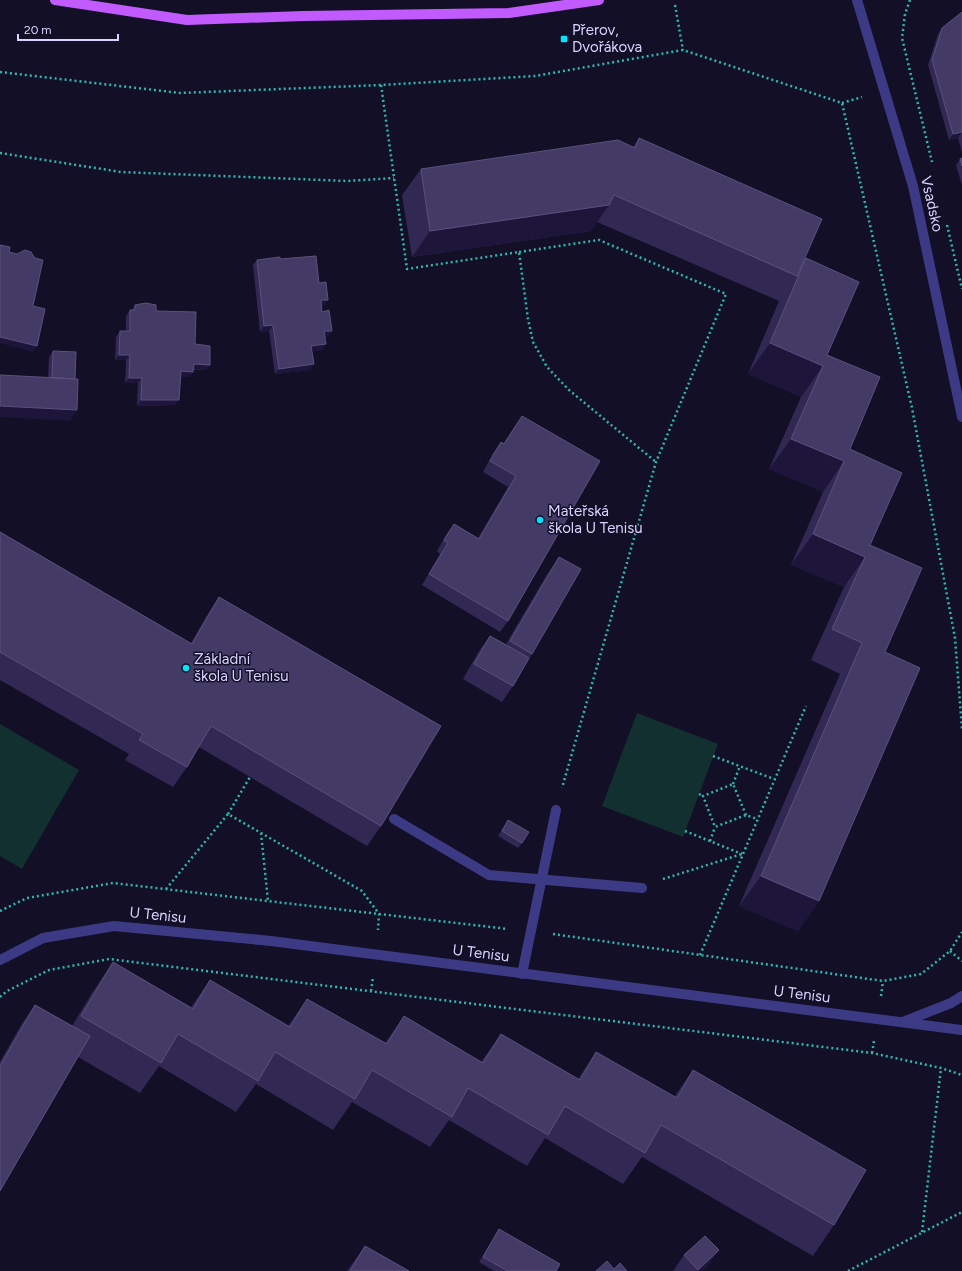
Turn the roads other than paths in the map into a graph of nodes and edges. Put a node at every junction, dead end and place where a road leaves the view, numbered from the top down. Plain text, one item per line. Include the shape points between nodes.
1 (55, 0) edge
2 (599, 0) edge
3 (857, 0) edge
4 (962, 417) edge
5 (556, 810) road end
6 (394, 819) edge
7 (542, 879) junction
8 (642, 888) dead end
9 (0, 960) edge
10 (522, 974) junction
11 (962, 996) edge
12 (903, 1022) junction
13 (962, 1030) edge

1 - 2 main road via 187,20 509,13
3 - 4 street, Vsadsko via 913,186
5 - 7 street
6 - 7 street via 489,874
7 - 8 street
7 - 10 street
9 - 10 street, U Tenisu via 43,938 114,926 271,942
10 - 12 street, U Tenisu
11 - 12 street via 952,1003
12 - 13 street, U Tenisu

